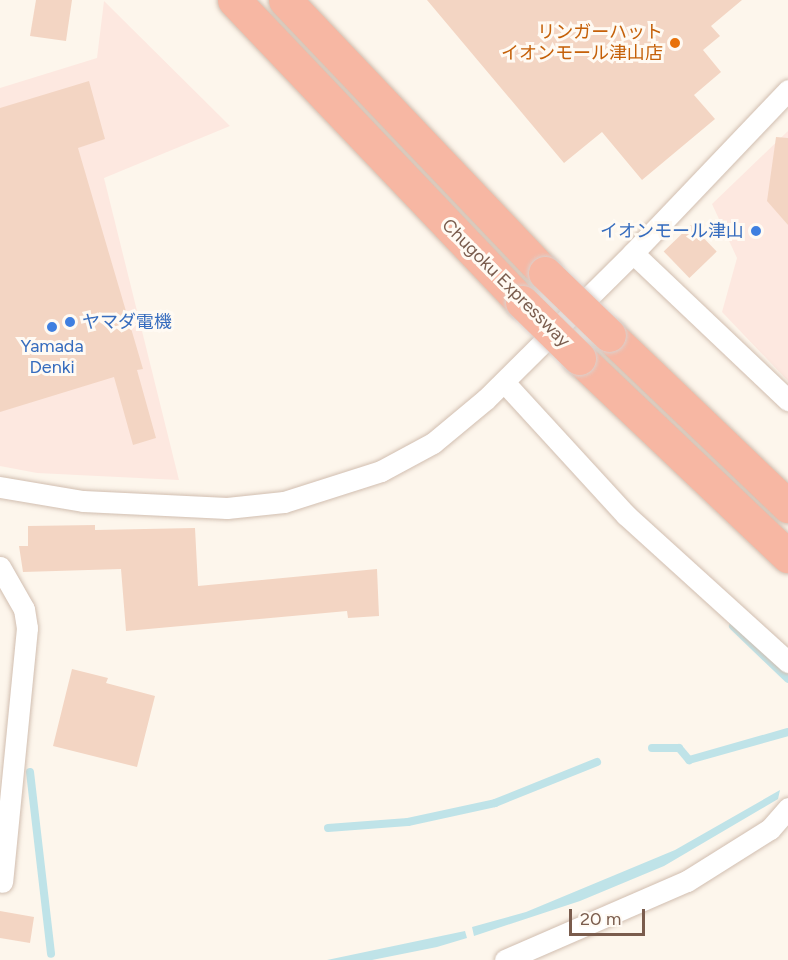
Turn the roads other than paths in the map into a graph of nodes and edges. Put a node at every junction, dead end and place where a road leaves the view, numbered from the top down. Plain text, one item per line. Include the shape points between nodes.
1 (228, 0) edge
2 (234, 0) edge
3 (285, 0) edge
4 (291, 0) edge
5 (321, 38) junction
6 (296, 67) junction
7 (788, 90) edge
8 (633, 254) junction
9 (504, 382) junction
10 (788, 400) edge
11 (0, 487) edge
12 (788, 506) edge
13 (788, 556) edge
14 (0, 567) edge
15 (788, 662) edge
16 (788, 808) edge
17 (2, 882) dead end
18 (505, 960) edge

1 - 6 highway
2 - 6 highway, Chugoku Expressway
3 - 5 highway, Chugoku Expressway
4 - 5 highway
5 - 12 highway, Chugoku Expressway, bridge via 545,273
6 - 13 highway, Chugoku Expressway, bridge via 522,302
7 - 8 street
8 - 9 street
8 - 10 street
9 - 11 street via 433,443 381,471 284,502 227,508 164,507 82,501
9 - 15 street via 626,515
14 - 17 street via 24,609 27,628
16 - 18 street via 770,829 687,881

